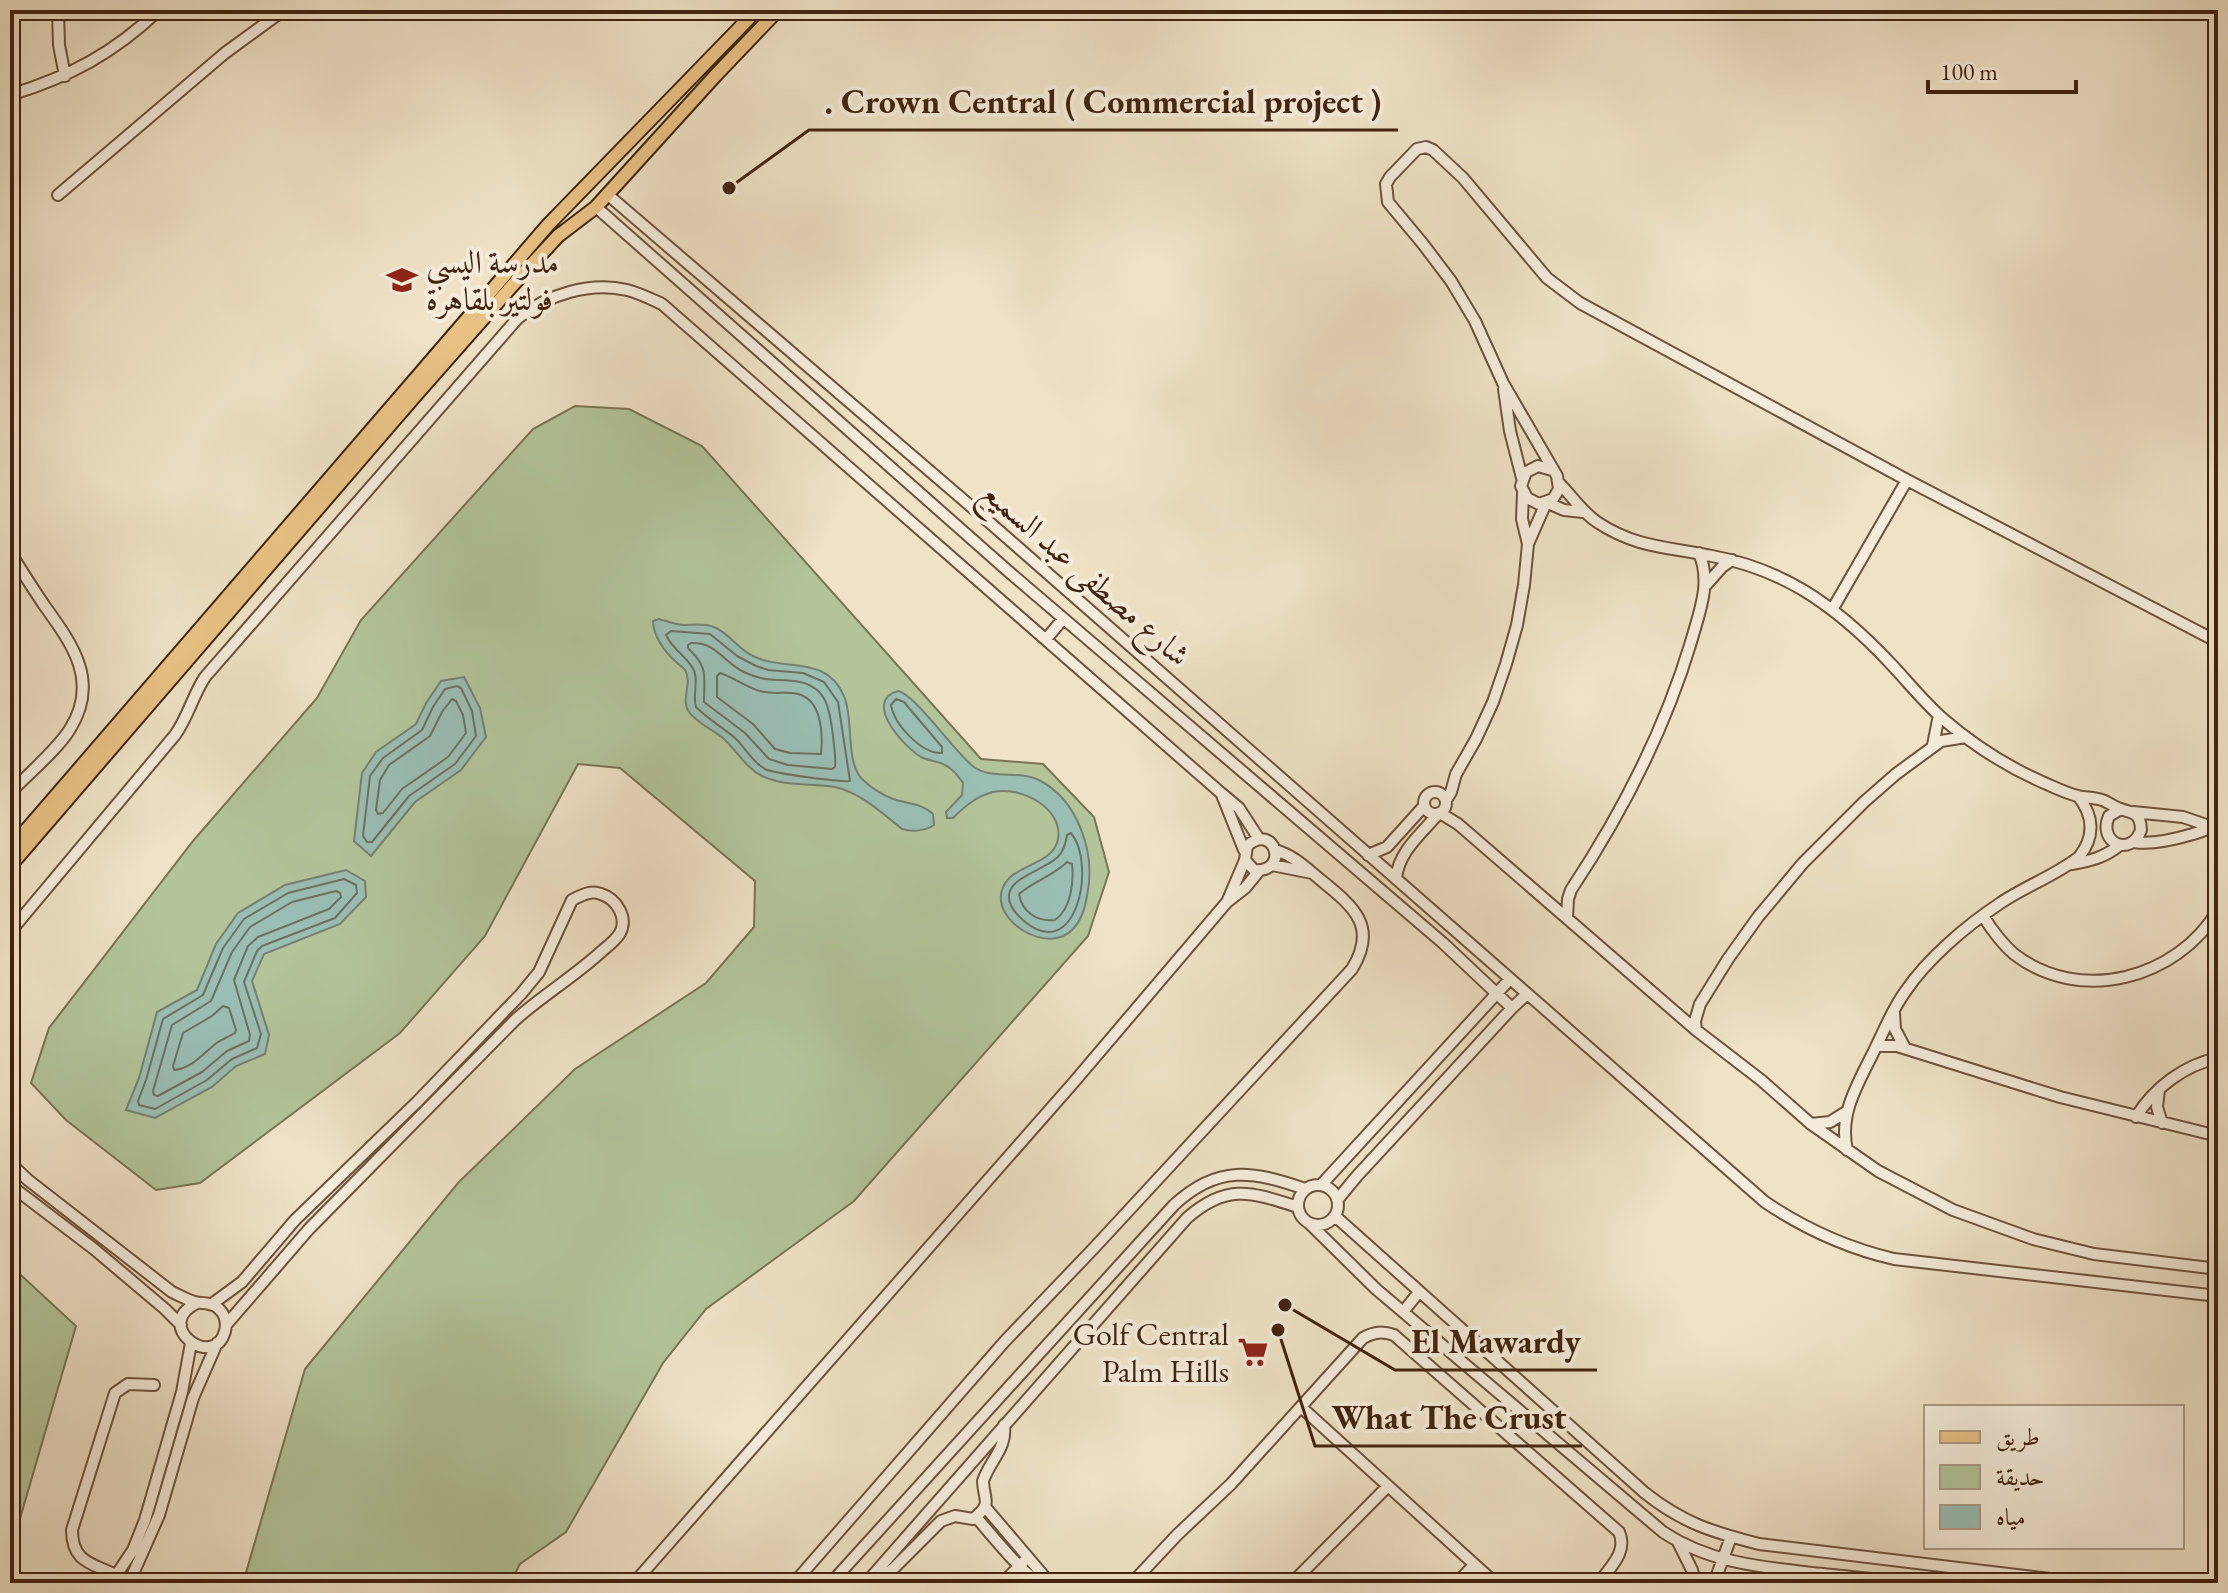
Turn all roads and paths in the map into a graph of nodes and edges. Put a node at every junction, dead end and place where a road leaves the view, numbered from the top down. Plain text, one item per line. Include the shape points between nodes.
1 (58, 10) edge
2 (159, 10) edge
3 (284, 10) edge
4 (757, 10) edge
5 (778, 10) edge
6 (65, 76) junction
7 (10, 95) edge
8 (607, 194) junction
9 (58, 195) dead end
10 (596, 207) junction
11 (1503, 383) junction
12 (1552, 470) junction
13 (1522, 478) junction
14 (1907, 480) junction
15 (1559, 483) junction
16 (1523, 493) junction
17 (1547, 503) junction
18 (1583, 512) junction
19 (981, 515) junction
20 (964, 530) junction
21 (1528, 544) junction
22 (1020, 549) junction
23 (10, 552) edge
24 (1699, 553) junction
25 (1732, 560) junction
26 (1008, 571) junction
27 (1706, 585) junction
28 (1832, 610) junction
29 (1063, 619) junction
30 (1047, 638) junction
31 (2218, 642) edge
32 (1939, 715) junction
33 (1966, 737) junction
34 (1933, 745) junction
35 (1456, 774) junction
36 (1435, 791) junction
37 (10, 793) edge
38 (1221, 793) junction
39 (2078, 796) junction
40 (1424, 806) junction
41 (1443, 808) junction
42 (2121, 809) junction
43 (2133, 812) junction
44 (2215, 826) edge
45 (2091, 828) junction
46 (2106, 828) junction
47 (1259, 839) junction
48 (2134, 842) junction
49 (2120, 845) junction
50 (10, 849) edge
51 (1275, 850) junction
52 (1244, 855) junction
53 (1368, 855) junction
54 (2070, 864) junction
55 (1272, 865) junction
56 (10, 866) edge
57 (1259, 871) junction
58 (1312, 873) junction
59 (1396, 879) junction
60 (1571, 890) junction
61 (1545, 900) junction
62 (1227, 902) junction
63 (2218, 910) edge
64 (1983, 916) junction
65 (1567, 918) junction
66 (10, 932) edge
67 (1510, 979) junction
68 (1496, 994) junction
69 (1527, 994) junction
70 (1700, 1004) junction
71 (1512, 1008) junction
72 (1673, 1011) junction
73 (1894, 1013) junction
74 (1696, 1030) junction
75 (1877, 1046) junction
76 (1905, 1048) junction
77 (2218, 1058) edge
78 (2159, 1090) junction
79 (417, 1102) junction
80 (426, 1112) junction
81 (1846, 1112) junction
82 (2136, 1117) junction
83 (2162, 1123) junction
84 (1811, 1124) junction
85 (2218, 1136) edge
86 (1847, 1150) junction
87 (10, 1163) edge
88 (28, 1180) junction
89 (1322, 1184) junction
90 (14, 1188) edge
91 (1305, 1189) junction
92 (1338, 1199) junction
93 (1298, 1207) junction
94 (1335, 1216) junction
95 (1309, 1223) junction
96 (2218, 1269) edge
97 (1419, 1292) junction
98 (2218, 1296) edge
99 (197, 1303) junction
100 (212, 1304) junction
101 (1403, 1312) junction
102 (181, 1325) junction
103 (226, 1325) junction
104 (191, 1343) junction
105 (217, 1343) junction
106 (1035, 1358) junction
107 (1051, 1372) junction
108 (154, 1385) dead end
109 (1301, 1407) junction
110 (1004, 1425) junction
111 (1387, 1487) junction
112 (986, 1508) junction
113 (976, 1517) junction
114 (1731, 1537) junction
115 (1678, 1542) junction
116 (1723, 1560) junction
117 (1024, 1562) junction
118 (1474, 1565) junction
119 (840, 1573) junction
120 (113, 1579) edge
121 (1040, 1581) edge
122 (129, 1583) edge
123 (634, 1583) edge
124 (794, 1583) edge
125 (831, 1583) edge
126 (850, 1583) edge
127 (866, 1583) edge
128 (873, 1583) edge
129 (1003, 1583) edge
130 (1132, 1583) edge
131 (1292, 1583) edge
132 (1457, 1583) edge
133 (1495, 1583) edge
134 (1599, 1583) edge
135 (1695, 1583) edge
136 (1714, 1583) edge
137 (1911, 1583) edge
138 (2083, 1583) edge

1 - 6 street
2 - 6 street via 105,54
3 - 9 street via 225,53
4 - 50 main road via 548,225
5 - 8 main road
6 - 7 street
8 - 10 main road
8 - 19 street, شارع مصطفى عبد السميع
10 - 20 street, شارع مصطفى عبد السميع
10 - 56 main road via 558,236 519,278
11 - 12 street
11 - 13 street
11 - 14 street via 1451,281 1388,202 1386,184 1417,149 1440,154 1547,278 1580,303
12 - 13 street via 1538,466
12 - 15 street
13 - 16 street
14 - 28 street
14 - 31 street
15 - 17 street via 1557,495
15 - 18 street
16 - 17 street via 1532,502
16 - 21 street
17 - 18 street
17 - 21 street
18 - 24 street via 1630,539
19 - 20 street via 977,528
19 - 22 street, شارع مصطفى عبد السميع
20 - 26 street, شارع مصطفى عبد السميع
21 - 35 street via 1506,664
22 - 26 street via 1008,556
22 - 53 street, شارع مصطفى عبد السميع
23 - 37 street via 73,646 83,689 70,730
24 - 25 street
24 - 27 street
25 - 27 street
25 - 28 street via 1779,578
26 - 29 street, شارع مصطفى عبد السميع
27 - 60 street via 1662,724 1621,809
28 - 32 street
29 - 30 street
29 - 68 street, شارع مصطفى عبد السميع
30 - 38 street
30 - 66 street via 662,304 625,289 563,294 518,318 205,677 175,735
32 - 33 street
32 - 34 street
33 - 34 street
33 - 39 street via 2024,773
34 - 70 street via 1864,802 1803,863 1758,917
35 - 36 street
35 - 41 street
36 - 40 street via 1426,796
36 - 41 street via 1442,794
38 - 47 street via 1247,818
38 - 52 street
39 - 42 street
39 - 45 street
40 - 41 street via 1430,813
40 - 53 street via 1387,847
41 - 59 street via 1401,858
41 - 61 street
42 - 43 street
42 - 46 street via 2109,816
43 - 44 street
43 - 48 street via 2141,830
44 - 48 street
45 - 46 street
45 - 54 street via 2086,849
46 - 49 street
47 - 51 street via 1269,841
47 - 52 street via 1250,842
48 - 49 street
49 - 54 street via 2097,859
51 - 55 street
51 - 58 street
52 - 57 street via 1250,868
52 - 62 street
53 - 59 street, شارع مصطفى عبد السميع
54 - 64 street
55 - 57 street
55 - 58 street
57 - 62 street
58 - 124 street via 1359,918 1364,943 1352,969 1005,1341
59 - 67 street, شارع مصطفى عبد السميع
60 - 61 street
60 - 65 street
61 - 65 street
62 - 123 street
63 - 64 street via 2171,960 2138,974 2098,980 2063,977 2033,966 2003,944
64 - 73 street via 1935,957
65 - 72 street
67 - 68 street
67 - 69 street, شارع مصطفى عبد السميع
68 - 71 street, شارع مصطفى عبد السميع
68 - 89 street
69 - 71 street
69 - 98 street, شارع مصطفى عبد السميع via 1748,1189 1828,1238 1914,1263
70 - 72 street
70 - 74 street
71 - 92 street
72 - 74 street
73 - 75 street
73 - 76 street
74 - 84 street
75 - 76 street
75 - 81 street
76 - 82 street
77 - 78 street via 2185,1069
78 - 82 street
78 - 83 street
79 - 80 street
79 - 80 street via 539,972 572,900 592,892 612,900 621,912 617,938 534,1003
79 - 100 street via 295,1220 242,1282
80 - 103 street via 309,1229
81 - 84 street via 1830,1122
81 - 86 street
82 - 83 street
83 - 85 street
84 - 86 street
86 - 96 street via 1927,1198 2006,1231 2094,1254
87 - 88 street
88 - 90 street
88 - 99 street via 172,1292
89 - 91 street
89 - 92 street
90 - 102 street
91 - 93 street
91 - 106 street via 1276,1179 1231,1175 1190,1190
92 - 94 street
93 - 95 street
93 - 107 street via 1245,1193 1200,1206
94 - 95 street via 1326,1224
94 - 97 street
95 - 101 street
97 - 101 street
97 - 114 street via 1645,1493 1695,1526
99 - 100 street
99 - 102 street via 186,1311
100 - 103 street
101 - 115 street
102 - 104 street
103 - 105 street
104 - 105 street
104 - 120 street via 145,1520
105 - 122 street via 193,1398 159,1515
106 - 107 street
106 - 119 street
107 - 110 street
108 - 120 street via 128,1384 115,1393 72,1530 81,1558
109 - 111 street
109 - 130 street
109 - 134 street via 1363,1338 1373,1333 1394,1335 1619,1532 1620,1553
110 - 112 street via 1002,1447 983,1481
110 - 127 street
111 - 118 street
111 - 131 street
112 - 113 street
112 - 117 street
113 - 117 street
113 - 128 street via 941,1521
114 - 116 street
114 - 138 street
115 - 116 street
115 - 135 street
116 - 136 street
116 - 137 street
117 - 121 street
117 - 129 street
118 - 132 street
118 - 133 street
119 - 125 street
119 - 126 street

